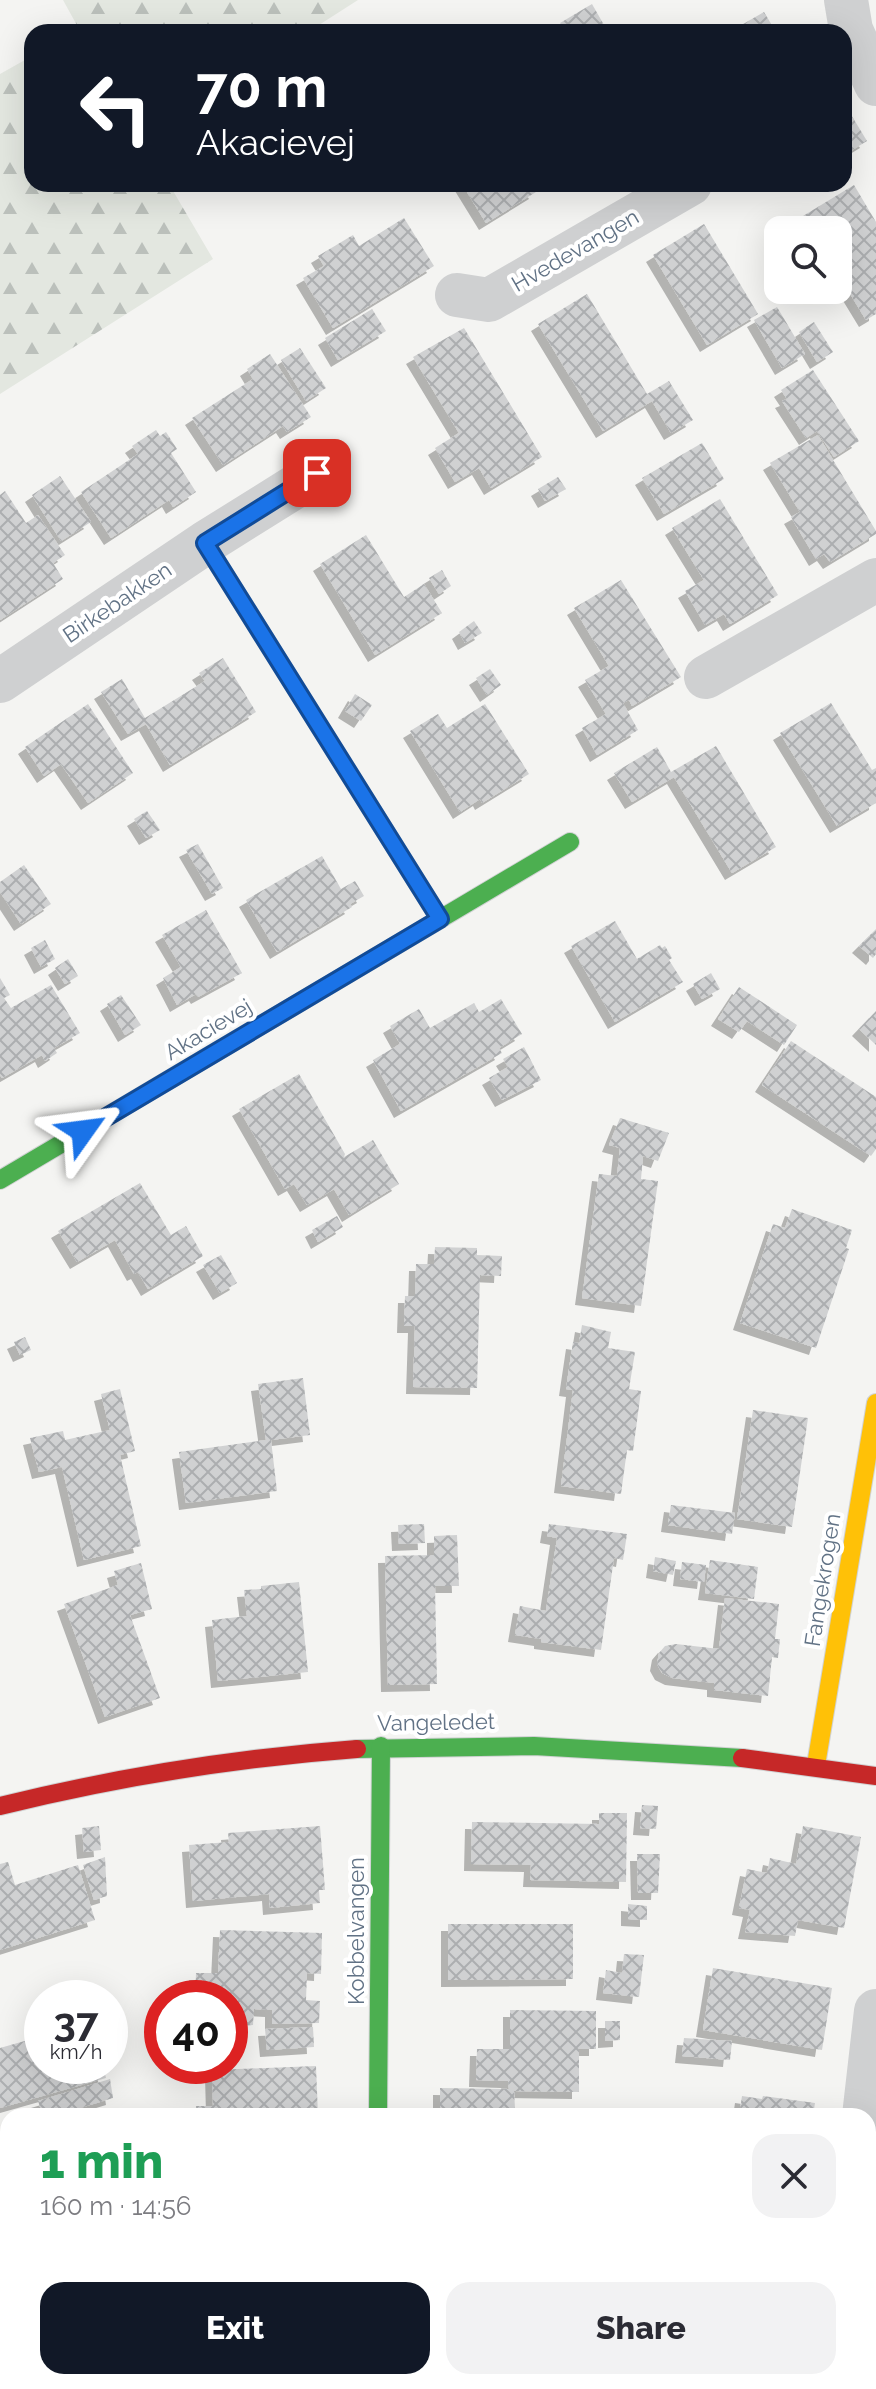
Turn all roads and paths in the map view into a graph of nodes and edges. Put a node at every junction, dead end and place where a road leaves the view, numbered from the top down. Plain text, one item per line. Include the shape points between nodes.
1 (846, 0) edge
2 (850, 24) edge
3 (852, 34) edge
4 (864, 85) edge
5 (676, 192) edge
6 (457, 295) dead end
7 (317, 473) dead end
8 (205, 543) junction
9 (876, 580) edge
10 (706, 677) dead end
11 (0, 681) edge
12 (570, 842) dead end
13 (440, 919) junction
14 (0, 1180) edge
15 (876, 1403) edge
16 (381, 1746) junction
17 (816, 1765) junction
18 (876, 1776) edge
19 (0, 1806) edge
20 (876, 2011) edge
21 (378, 2108) edge
22 (865, 2108) edge

1 - 2 street
3 - 4 street
5 - 6 street, Hvedevangen via 489,300
7 - 8 street, Birkebakken
8 - 11 street, Birkebakken
8 - 13 street
9 - 10 street
12 - 13 street, Akacievej
13 - 14 street, Akacievej
15 - 17 street, Fangekrogen
16 - 17 street, Vangeledet via 565,1746
16 - 19 street, Vangeledet via 202,1764
16 - 21 street, Kobbelvangen
17 - 18 street, Vangeledet
20 - 22 street

